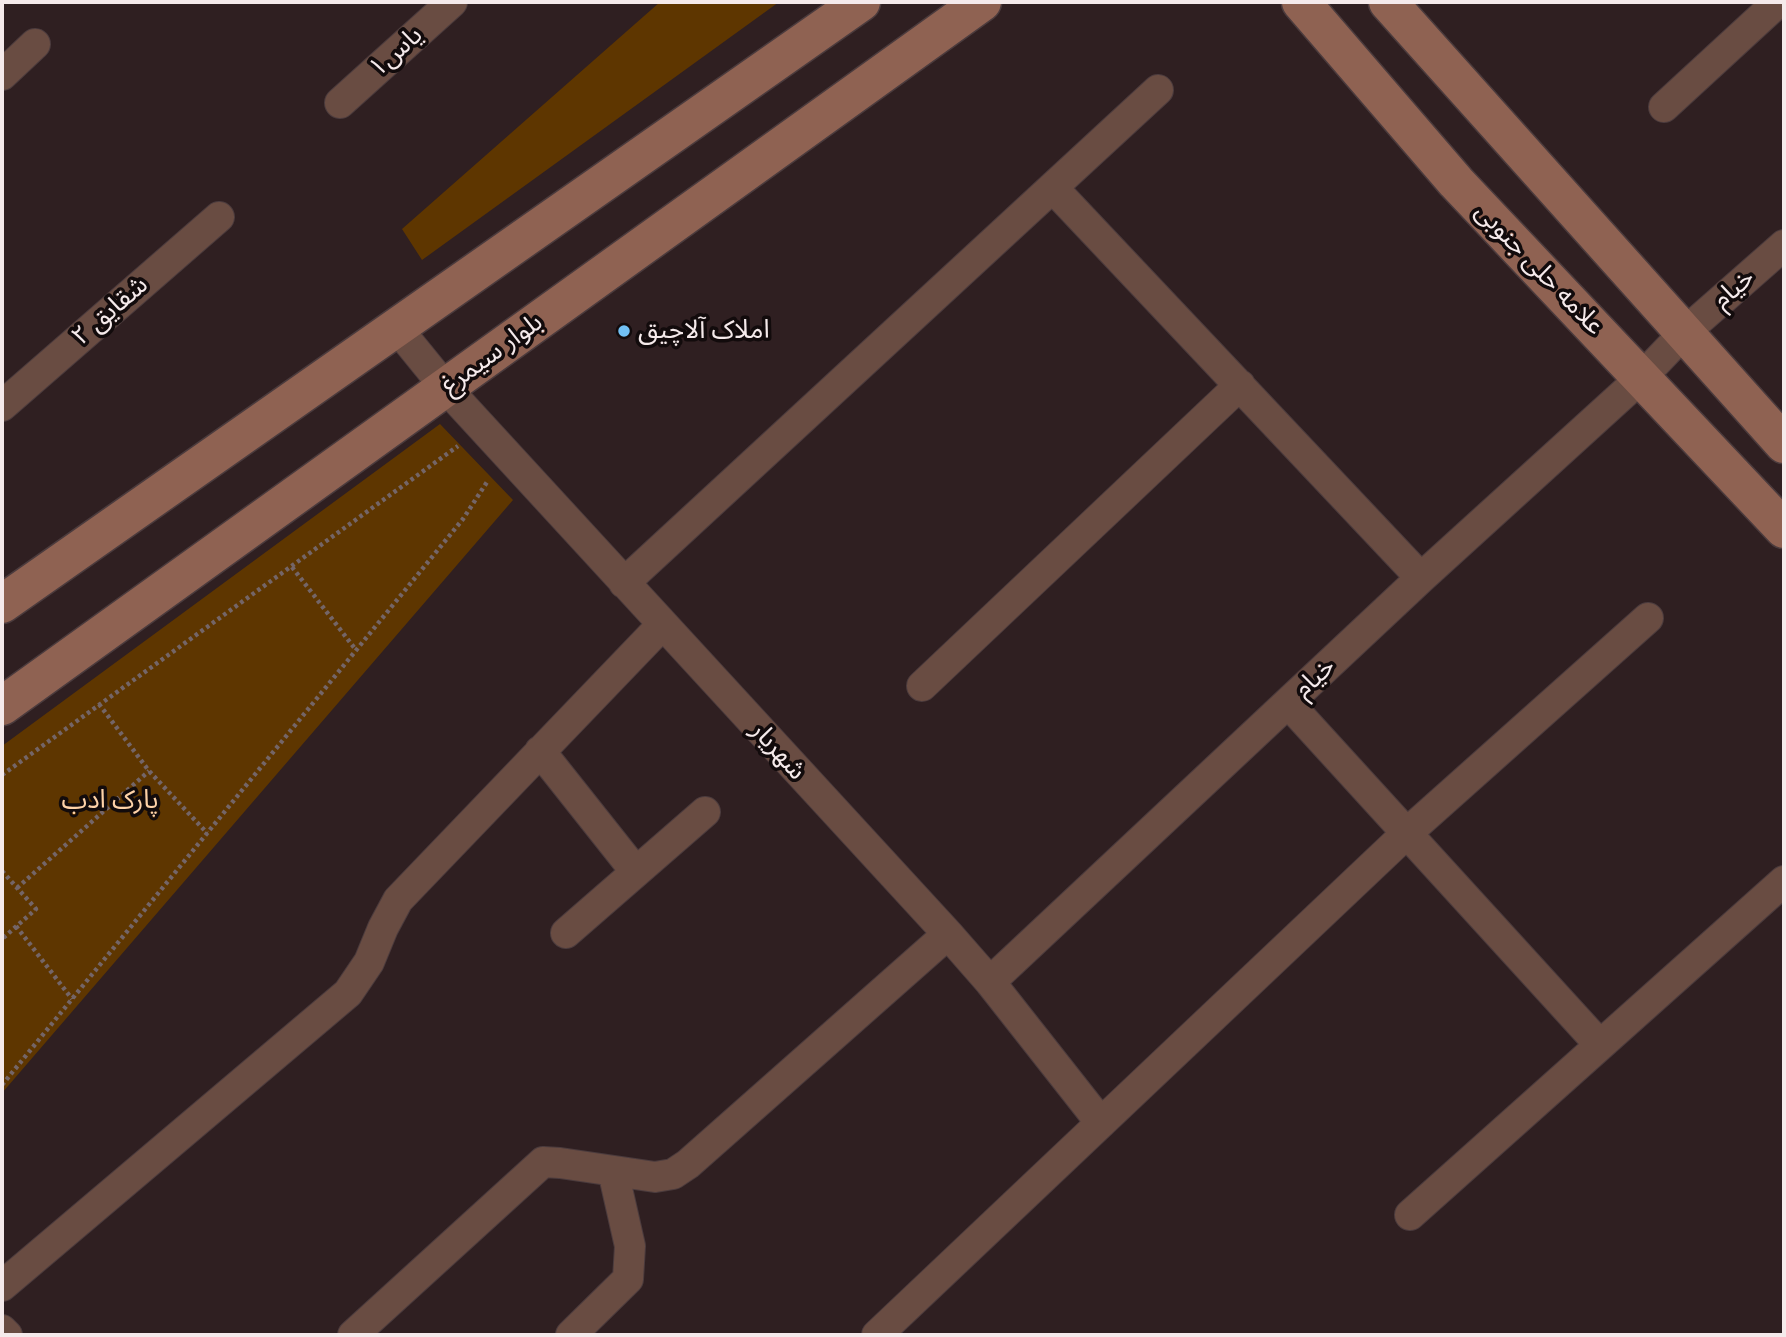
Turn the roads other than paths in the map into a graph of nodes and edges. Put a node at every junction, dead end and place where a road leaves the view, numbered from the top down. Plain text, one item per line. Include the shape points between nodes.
1 (452, 2) edge
2 (861, 2) edge
3 (982, 2) edge
4 (1301, 2) edge
5 (1388, 2) edge
6 (1778, 2) edge
7 (35, 44) dead end
8 (2, 75) edge
9 (1158, 90) dead end
10 (340, 103) dead end
11 (1664, 107) dead end
12 (1053, 188) junction
13 (219, 217) dead end
14 (1784, 245) edge
15 (397, 328) junction
16 (1684, 332) junction
17 (1642, 377) junction
18 (1240, 386) junction
19 (445, 387) junction
20 (2, 406) edge
21 (1784, 444) edge
22 (1784, 529) edge
23 (1421, 578) junction
24 (624, 583) junction
25 (2, 604) edge
26 (1648, 618) dead end
27 (663, 624) junction
28 (922, 686) dead end
29 (1288, 703) junction
30 (2, 706) edge
31 (540, 751) junction
32 (705, 812) dead end
33 (1407, 833) junction
34 (636, 872) junction
35 (1783, 885) edge
36 (566, 933) dead end
37 (948, 934) junction
38 (990, 982) junction
39 (1600, 1045) junction
40 (1101, 1124) junction
41 (613, 1171) junction
42 (1410, 1216) dead end
43 (2, 1286) edge
44 (2, 1330) edge
45 (7, 1335) edge
46 (353, 1335) edge
47 (571, 1335) edge
48 (877, 1335) edge

1 - 10 street, یاس۱
2 - 15 main road
3 - 19 main road, بلوار سیمرغ
4 - 17 main road, علامه حلی جنوبی via 1456,182
5 - 16 main road
6 - 11 street
7 - 8 street
9 - 12 street
12 - 18 street
12 - 24 street
13 - 20 street, شقایق ۲
14 - 16 street, خیام
15 - 19 street, شهریار
15 - 25 main road
16 - 17 street, خیام
16 - 21 main road
17 - 22 main road, علامه حلی جنوبی
17 - 23 street, خیام
18 - 23 street
18 - 28 street
19 - 24 street, شهریار
19 - 30 main road, بلوار سیمرغ
23 - 29 street, خیام
24 - 27 street, شهریار
26 - 33 street
27 - 31 street
27 - 37 street, شهریار
29 - 33 street
29 - 38 street, خیام
31 - 34 street
31 - 43 street via 398,900 369,962 348,993
32 - 34 street
33 - 39 street
33 - 40 street
34 - 36 street
35 - 39 street
37 - 38 street, شهریار
37 - 41 street via 688,1164 673,1174 655,1177
38 - 40 street, شهریار
39 - 42 street
40 - 48 street
41 - 46 street via 543,1162
41 - 47 street via 630,1246 628,1279
44 - 45 street

